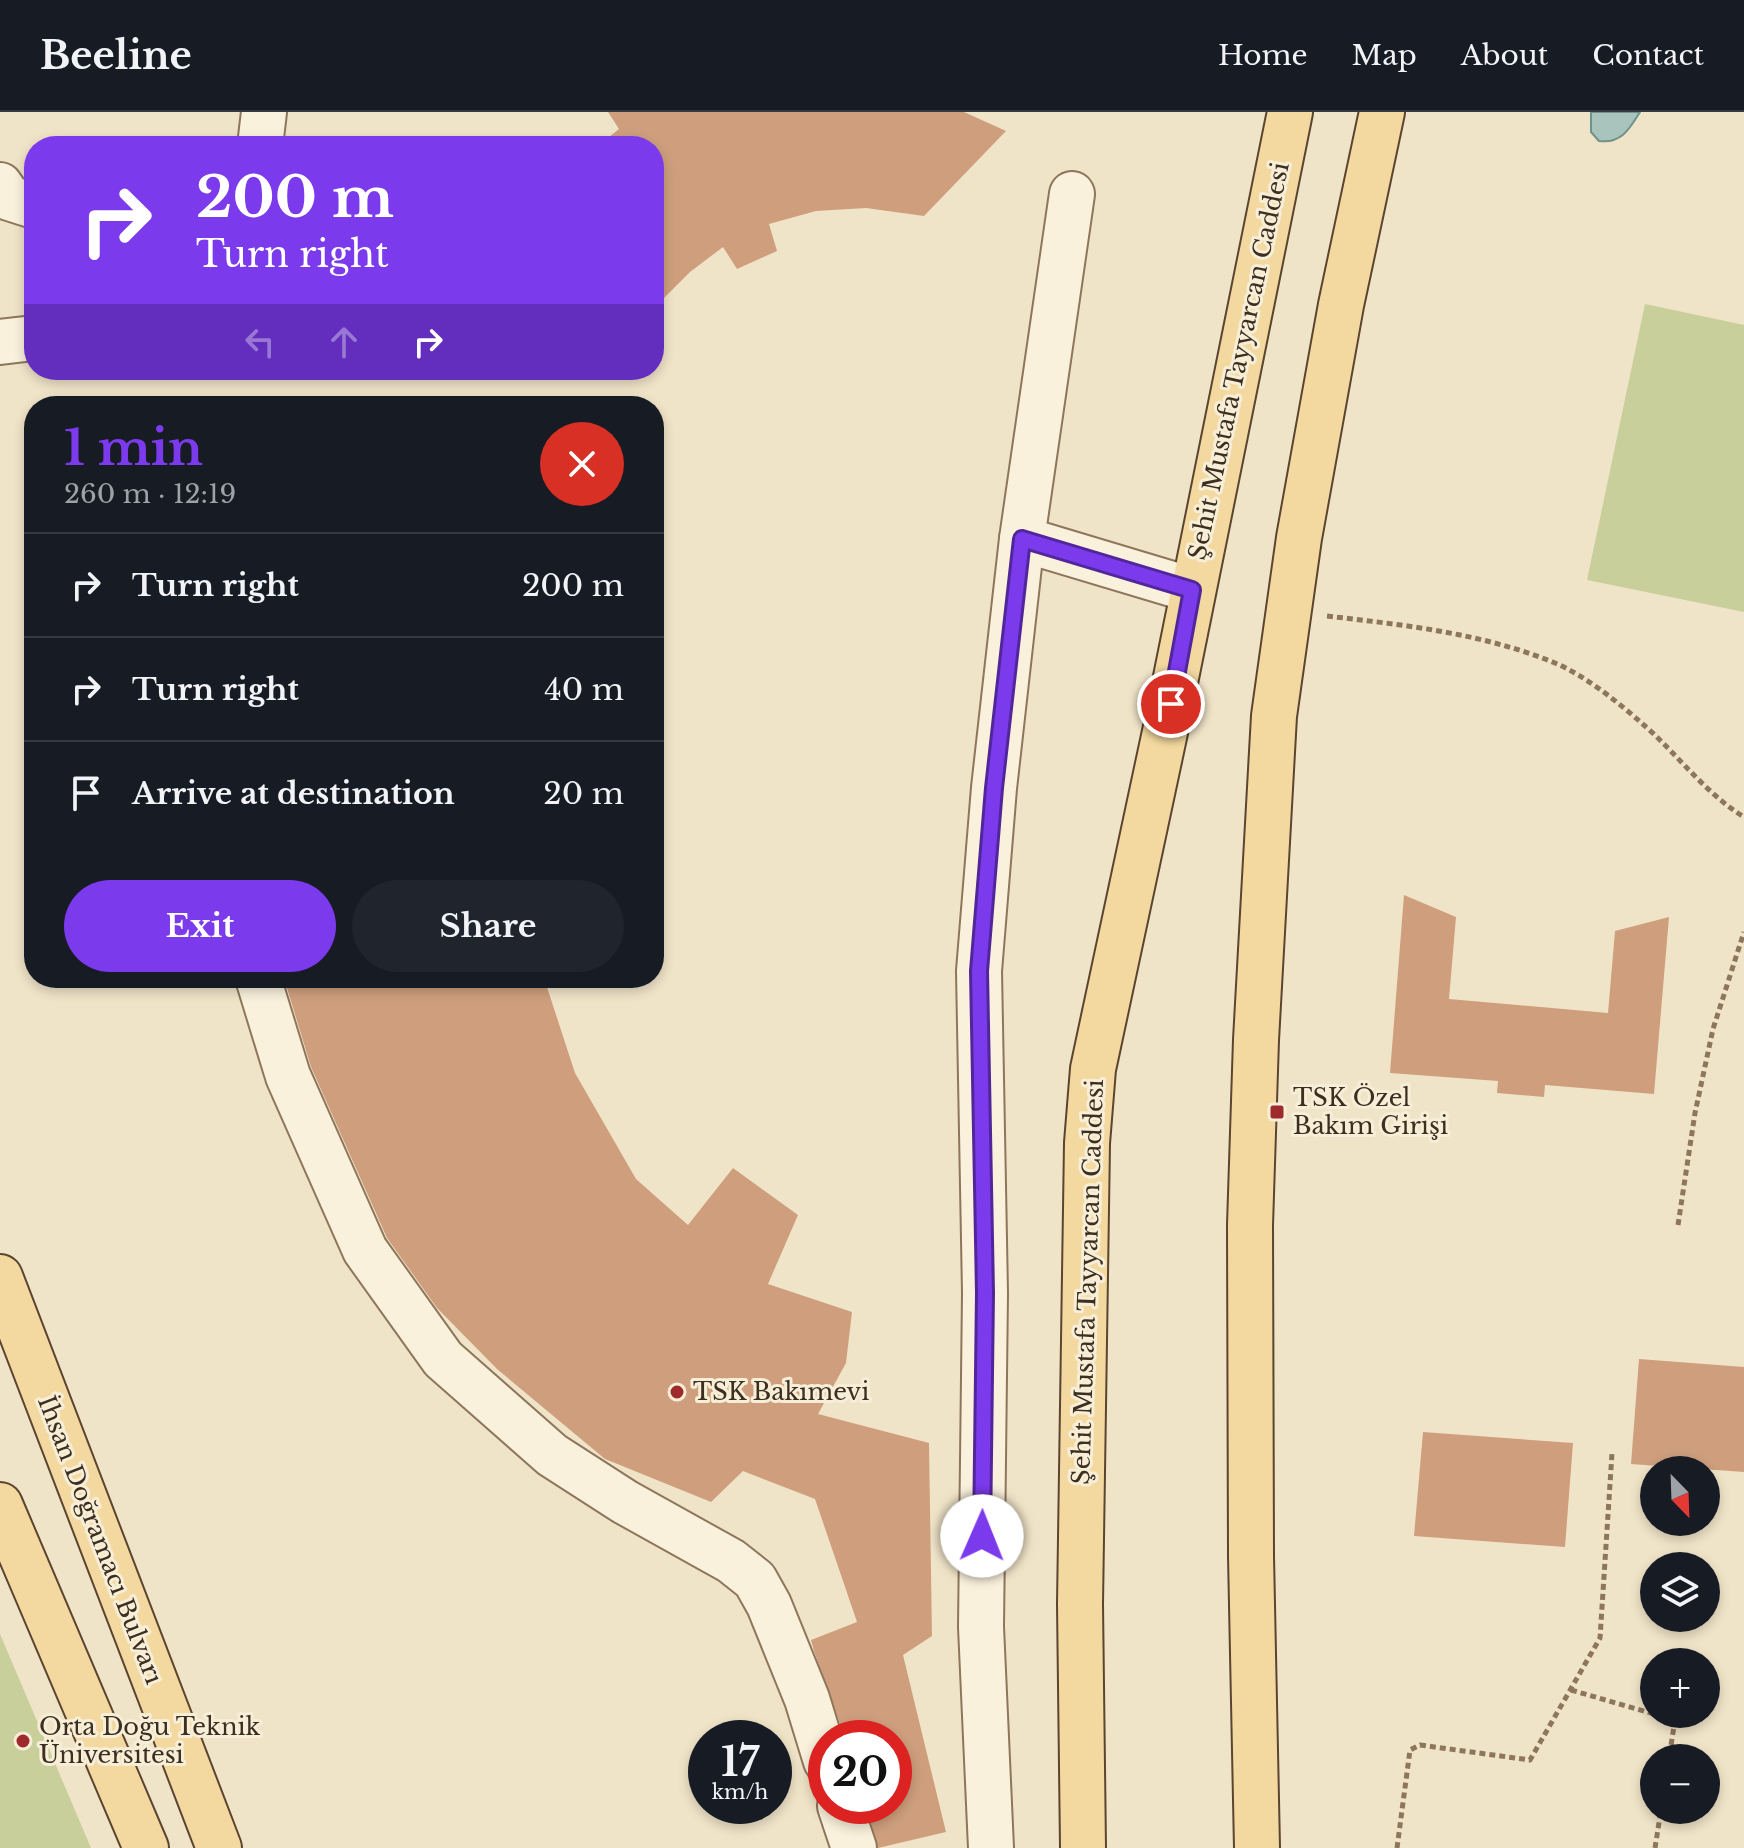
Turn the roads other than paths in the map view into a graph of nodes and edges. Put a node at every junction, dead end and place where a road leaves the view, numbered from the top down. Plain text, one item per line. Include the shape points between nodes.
1 (264, 112) edge
2 (1290, 112) edge
3 (1382, 112) edge
4 (261, 136) edge
5 (0, 185) edge
6 (1072, 194) dead end
7 (24, 203) edge
8 (24, 339) edge
9 (0, 342) edge
10 (1022, 539) junction
11 (1192, 590) junction
12 (261, 988) edge
13 (0, 1277) edge
14 (0, 1505) edge
15 (813, 1720) edge
16 (846, 1824) edge
17 (215, 1837) edge
18 (144, 1848) edge
19 (854, 1848) edge
20 (991, 1848) edge
21 (1083, 1848) edge
22 (1257, 1848) edge

1 - 4 lane
2 - 11 main road, Şehit Mustafa Tayyarcan Caddesi
3 - 22 main road via 1299,538 1274,716 1250,1225
5 - 7 lane via 9,198
6 - 10 lane
8 - 9 lane
10 - 11 lane
10 - 20 lane via 979,971 985,1293 981,1627
11 - 21 main road, Şehit Mustafa Tayyarcan Caddesi via 1093,1069 1087,1143 1080,1604
12 - 15 lane via 288,1076 365,1250 443,1359 552,1455 755,1580
13 - 17 main road, İhsan Doğramacı Bulvarı
14 - 18 main road
16 - 19 lane

